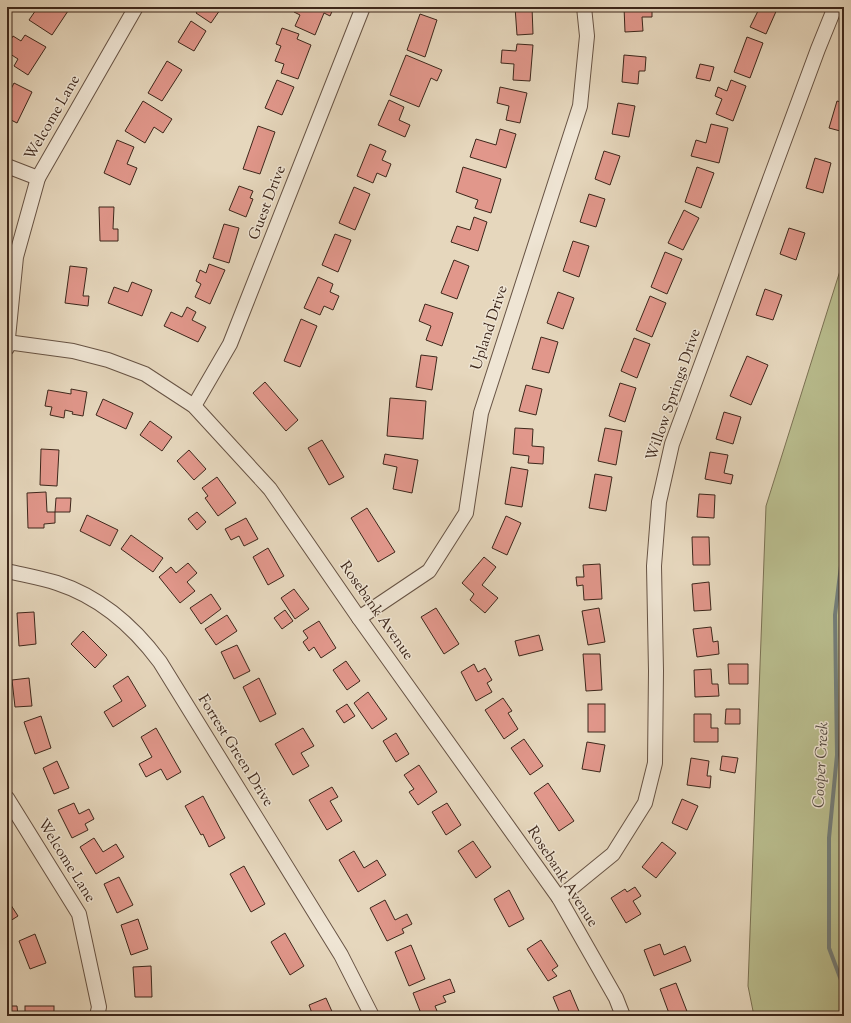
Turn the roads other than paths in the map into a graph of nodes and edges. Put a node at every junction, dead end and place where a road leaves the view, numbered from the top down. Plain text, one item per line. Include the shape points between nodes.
1 (136, 7) edge
2 (363, 7) edge
3 (584, 7) edge
4 (835, 7) edge
5 (7, 166) edge
6 (38, 178) junction
7 (7, 344) edge
8 (194, 406) junction
9 (7, 571) edge
10 (359, 618) junction
11 (7, 798) edge
12 (559, 898) junction
13 (98, 1016) edge
14 (372, 1016) edge
15 (623, 1016) edge

1 - 6 street, Welcome Lane
2 - 8 street, Guest Drive via 230,344
3 - 10 street, Upland Drive via 587,36 580,106 481,412 466,513 429,571
4 - 12 street, Willow Springs Drive via 672,444 659,502 654,566 655,763 646,803 613,854
5 - 6 street
6 - 7 street, Welcome Lane via 16,257
7 - 8 street, Rosebank Avenue via 73,350 108,360 145,374
8 - 10 street, Rosebank Avenue via 270,489
9 - 14 street, Forrest Green Drive via 79,592 116,614 147,644 341,955
10 - 12 street, Rosebank Avenue
11 - 13 street, Welcome Lane via 79,914 99,1007
12 - 15 street, Rosebank Avenue via 616,998

